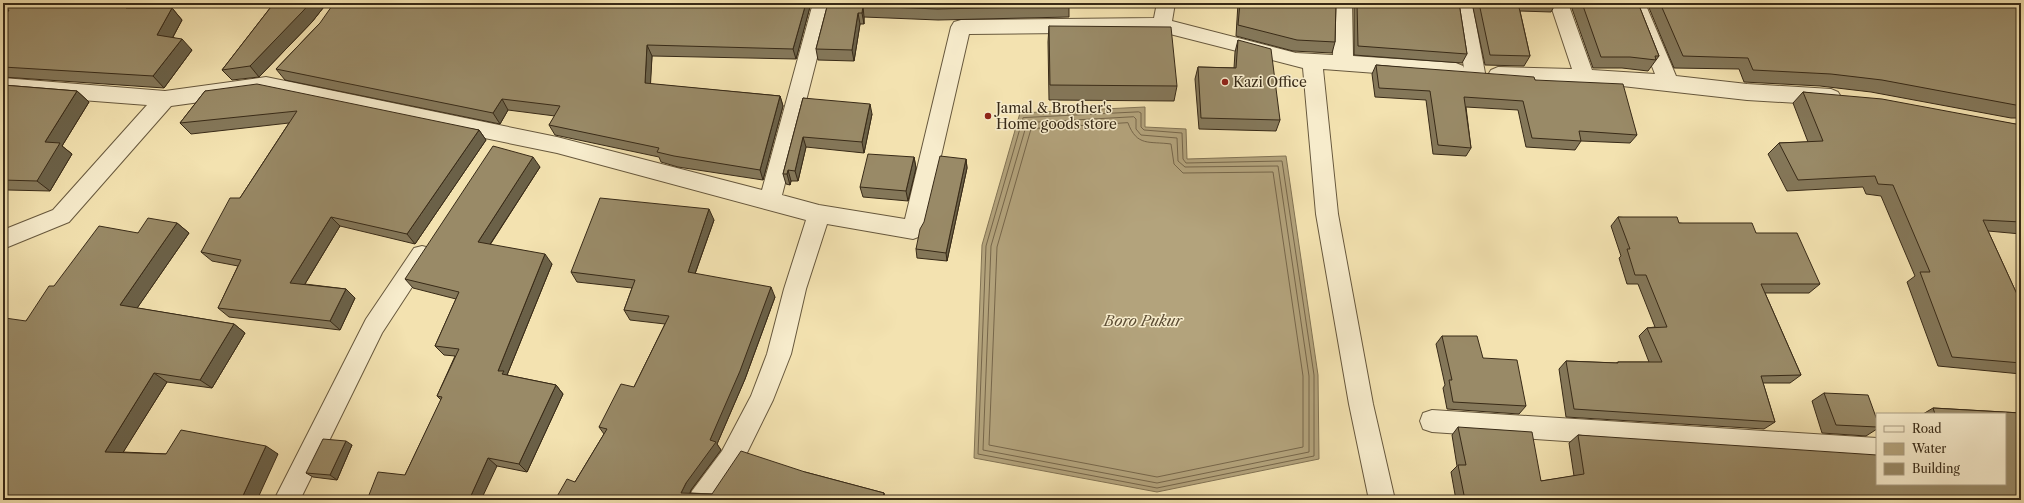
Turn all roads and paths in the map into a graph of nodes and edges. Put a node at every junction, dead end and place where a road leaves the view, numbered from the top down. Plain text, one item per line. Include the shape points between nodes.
1 (822, 3) edge
2 (1166, 3) edge
3 (1343, 3) edge
4 (1463, 3) edge
5 (1559, 3) edge
6 (1636, 3) edge
7 (1162, 25) junction
8 (1312, 61) junction
9 (1343, 62) junction
10 (282, 68) edge
11 (1475, 73) junction
12 (1585, 76) junction
13 (1668, 83) junction
14 (266, 85) junction
15 (3, 86) edge
16 (165, 99) junction
17 (1849, 99) edge
18 (503, 134) junction
19 (490, 153) edge
20 (770, 200) junction
21 (819, 214) junction
22 (434, 236) edge
23 (3, 240) edge
24 (1432, 421) dead end
25 (1876, 450) edge
26 (2006, 458) edge
27 (2021, 459) edge
28 (287, 500) edge
29 (701, 500) edge
30 (1382, 500) edge

1 - 20 street
2 - 7 street
3 - 9 street
4 - 11 street
5 - 12 street
6 - 13 street
7 - 8 street via 1296,60
7 - 21 street via 961,27 913,230
8 - 9 street
8 - 30 street via 1326,214 1361,404
9 - 11 street
10 - 14 street
11 - 12 street
12 - 13 street
13 - 17 street via 1747,92
14 - 16 street
14 - 18 street
15 - 16 street
16 - 23 street via 61,216
18 - 19 street
18 - 20 street
20 - 21 street
21 - 29 street via 795,289 779,354 761,400 731,459
22 - 28 street via 374,326
24 - 25 street
26 - 27 street

